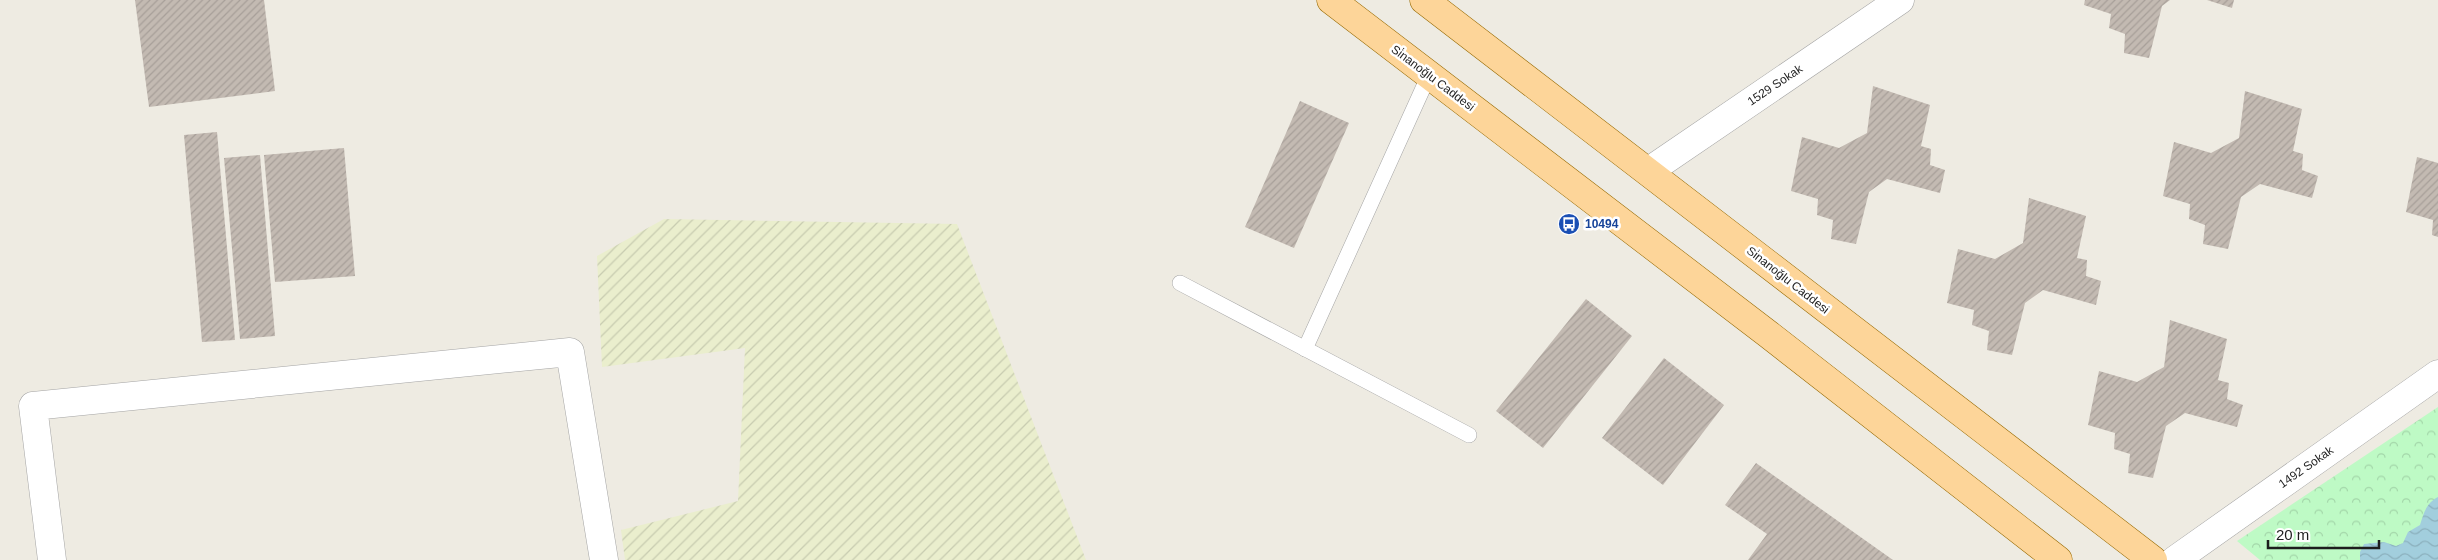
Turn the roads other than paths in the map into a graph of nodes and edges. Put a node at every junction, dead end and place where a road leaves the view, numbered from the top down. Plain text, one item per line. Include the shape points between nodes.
1 (1331, 0) edge
2 (1424, 0) edge
3 (1900, 0) edge
4 (1429, 75) junction
5 (1649, 171) junction
6 (1180, 283) dead end
7 (1305, 349) junction
8 (2438, 374) edge
9 (1469, 435) dead end
10 (52, 560) edge
11 (604, 560) edge
12 (2058, 560) edge
13 (2153, 560) edge
14 (2175, 560) edge

1 - 4 main road, Si̇nanoğlu Caddesi
2 - 5 main road, Si̇nanoğlu Caddesi
3 - 5 street, 1529 Sokak
4 - 7 lane
4 - 12 main road, Si̇nanoğlu Caddesi
5 - 13 main road, Si̇nanoğlu Caddesi
6 - 7 lane
7 - 9 lane
8 - 14 street, 1492 Sokak
10 - 11 street via 33,406 570,352

